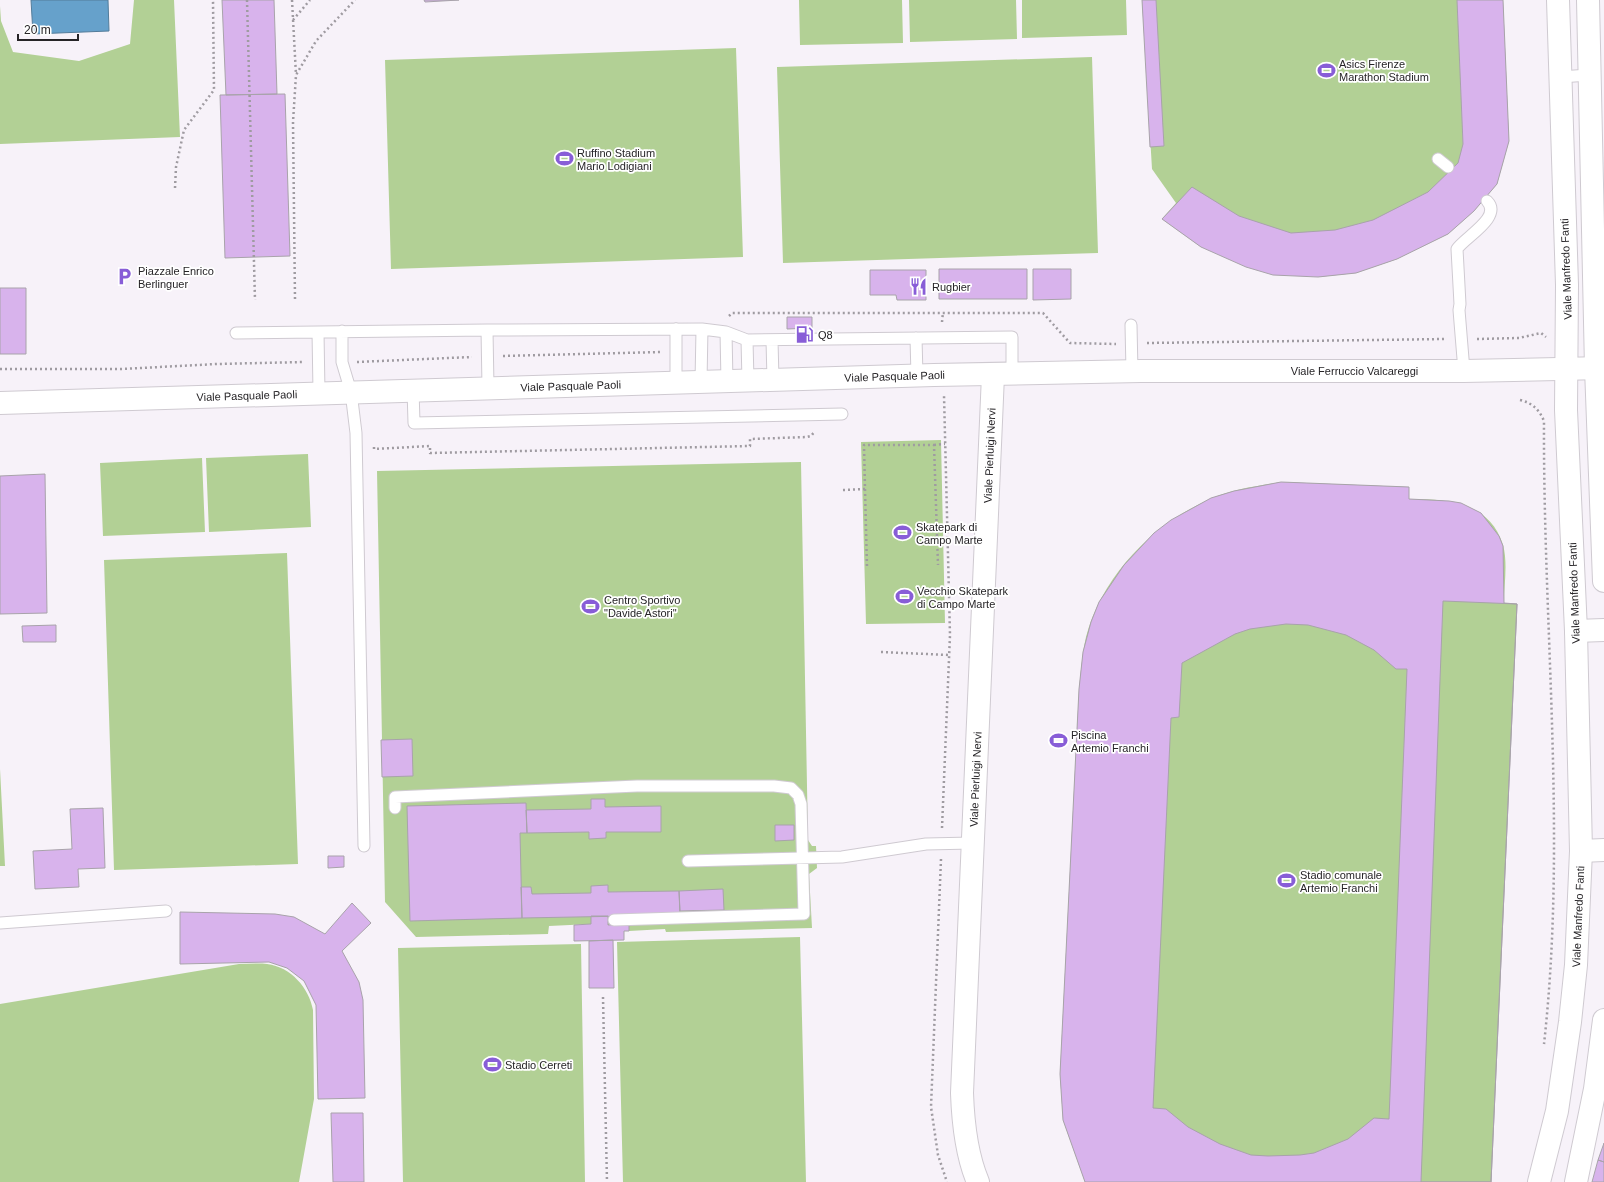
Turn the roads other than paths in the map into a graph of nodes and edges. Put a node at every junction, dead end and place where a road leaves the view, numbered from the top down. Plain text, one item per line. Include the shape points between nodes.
1 (1558, 0) edge
2 (1588, 0) edge
3 (1589, 75) junction
4 (1560, 77) junction
5 (1438, 158) dead end
6 (1448, 167) dead end
7 (1486, 201) dead end
8 (1131, 325) dead end
9 (676, 329) junction
10 (702, 329) junction
11 (488, 330) junction
12 (342, 331) junction
13 (318, 332) junction
14 (726, 332) junction
15 (236, 333) dead end
16 (916, 338) junction
17 (747, 340) junction
18 (772, 340) junction
19 (1567, 369) junction
20 (1601, 369) edge
21 (1137, 371) junction
22 (1464, 371) junction
23 (1002, 374) junction
24 (917, 376) junction
25 (773, 380) junction
26 (738, 381) junction
27 (676, 382) junction
28 (701, 382) junction
29 (488, 387) junction
30 (413, 389) junction
31 (319, 392) junction
32 (351, 392) junction
33 (0, 403) edge
34 (842, 414) dead end
35 (1604, 581) edge
36 (1604, 630) edge
37 (1576, 631) junction
38 (395, 808) dead end
39 (972, 843) junction
40 (364, 846) dead end
41 (1581, 850) junction
42 (1604, 850) edge
43 (803, 858) junction
44 (688, 861) dead end
45 (166, 911) dead end
46 (614, 920) dead end
47 (0, 923) edge
48 (1604, 1020) edge
49 (1557, 1111) junction
50 (1597, 1114) edge
51 (978, 1182) edge
52 (1539, 1182) edge
53 (1576, 1182) edge

1 - 4 street, Viale Manfredo Fanti
2 - 3 street
3 - 4 lane
3 - 20 street
4 - 19 street, Viale Manfredo Fanti via 1567,285
5 - 6 lane
7 - 22 lane via 1492,212 1457,249
8 - 21 lane via 1131,343
9 - 10 lane
9 - 11 lane
9 - 27 lane
10 - 14 lane
10 - 28 lane
11 - 12 lane via 388,333
11 - 29 lane
12 - 13 lane
12 - 32 lane via 342,362
13 - 15 lane
13 - 31 lane
14 - 17 lane
14 - 26 lane
16 - 18 lane
16 - 23 lane via 1012,337
16 - 24 lane
17 - 18 lane
17 - 26 lane
18 - 25 lane
19 - 20 street, Viale Ferruccio Valcareggi
19 - 22 street, Viale Ferruccio Valcareggi
19 - 37 street, Viale Manfredo Fanti via 1566,410
20 - 35 street
21 - 22 street, Viale Ferruccio Valcareggi
21 - 23 street, Viale Pasquale Paoli
23 - 24 street, Viale Pasquale Paoli
23 - 39 street, Viale Pierluigi Nervi
24 - 25 street, Viale Pasquale Paoli
25 - 26 street, Viale Pasquale Paoli
26 - 28 street, Viale Pasquale Paoli
27 - 28 street, Viale Pasquale Paoli
27 - 29 street, Viale Pasquale Paoli
29 - 30 street, Viale Pasquale Paoli
30 - 32 street, Viale Pasquale Paoli
30 - 34 lane via 414,423
31 - 32 street, Viale Pasquale Paoli
31 - 33 street, Viale Pasquale Paoli
32 - 40 lane via 356,433
36 - 37 street
37 - 41 street, Viale Manfredo Fanti
38 - 43 lane via 395,797 637,786 791,788 798,795 801,804
39 - 43 lane via 942,843 842,857
39 - 51 street, Viale Pierluigi Nervi via 962,1093 968,1150
41 - 42 street
41 - 49 street, Viale Manfredo Fanti via 1576,966
43 - 44 lane
43 - 46 lane via 804,914
45 - 47 lane
48 - 50 street
49 - 50 street
49 - 52 street, Viale Manfredo Fanti
50 - 53 street

